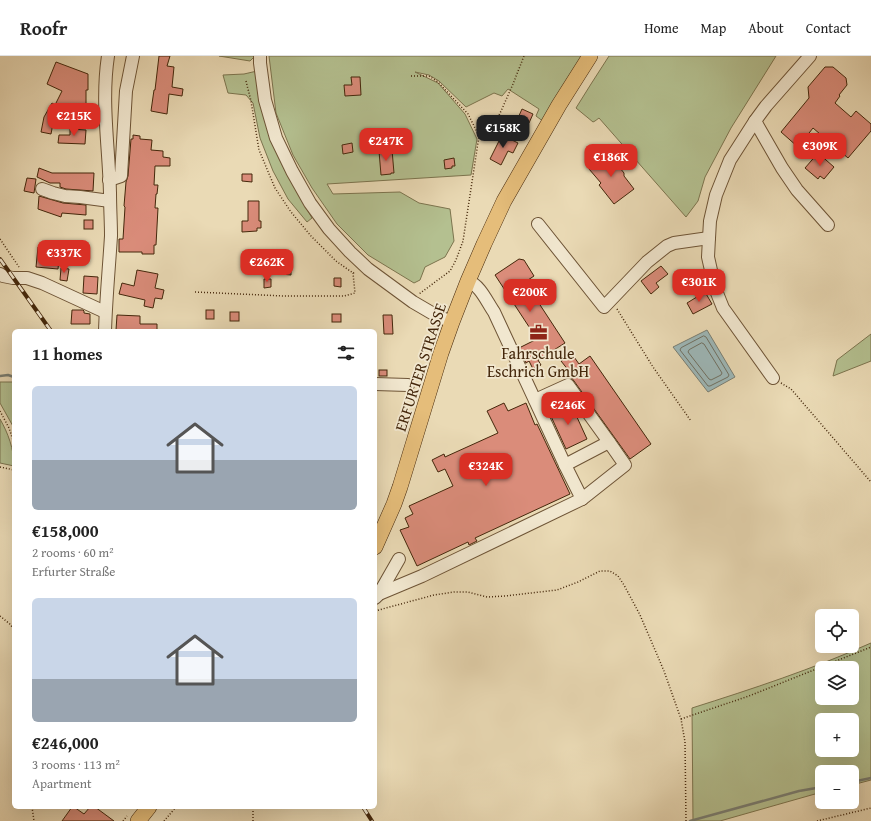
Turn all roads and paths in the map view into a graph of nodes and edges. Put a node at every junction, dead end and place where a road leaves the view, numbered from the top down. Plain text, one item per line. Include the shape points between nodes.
1 (108, 56) edge
2 (133, 56) edge
3 (260, 56) edge
4 (524, 56) edge
5 (590, 56) edge
6 (810, 56) edge
7 (411, 76) dead end
8 (246, 81) dead end
9 (755, 121) junction
10 (479, 136) junction
11 (110, 180) junction
12 (42, 189) dead end
13 (110, 201) junction
14 (538, 224) dead end
15 (828, 225) dead end
16 (709, 238) junction
17 (0, 239) edge
18 (368, 270) junction
19 (353, 273) junction
20 (0, 274) edge
21 (27, 278) junction
22 (468, 281) junction
23 (195, 292) dead end
24 (612, 299) junction
25 (413, 302) junction
26 (105, 312) junction
27 (452, 322) junction
28 (105, 329) edge
29 (773, 378) joint
30 (377, 384) edge
31 (408, 384) dead end
32 (535, 400) junction
33 (0, 412) edge
34 (691, 421) dead end
35 (12, 437) edge
36 (609, 442) junction
37 (565, 465) junction
38 (0, 467) edge
39 (12, 470) edge
40 (871, 482) edge
41 (582, 499) junction
42 (377, 543) edge
43 (399, 560) dead end
44 (377, 596) edge
45 (377, 610) edge
46 (0, 616) edge
47 (12, 623) edge
48 (871, 647) edge
49 (681, 719) junction
50 (871, 808) edge
51 (32, 809) edge
52 (147, 809) edge
53 (174, 809) edge
54 (253, 809) edge
55 (34, 821) edge
56 (138, 821) edge
57 (164, 821) edge
58 (253, 821) edge
59 (686, 821) edge
60 (817, 821) edge

1 - 11 street via 105,107
2 - 11 street via 126,91 121,176
3 - 18 street via 265,100 276,138 292,171 310,203 329,229
4 - 10 path via 493,129
5 - 22 main road, ERFURTER STRASSE via 504,201
6 - 9 street
7 - 10 path via 429,76 438,82 468,114
8 - 19 path via 259,150 275,188 311,236 336,262
9 - 15 street via 797,190
9 - 16 street via 727,167 716,195
10 - 25 path via 463,241 456,260 450,271 420,293
11 - 13 street
12 - 13 street via 65,196
13 - 26 street via 111,235
14 - 24 street via 604,307
16 - 24 street via 667,246 647,262
16 - 29 street via 710,270 723,308
17 - 21 path
18 - 19 path
18 - 25 street
19 - 23 path via 355,293 344,296
20 - 21 street via 13,278
21 - 26 street
22 - 27 main road, ERFURTER STRASSE
22 - 32 street via 480,291 494,312
24 - 34 path via 653,366
25 - 27 street
26 - 28 street
27 - 42 main road, ERFURTER STRASSE via 400,487
29 - 40 path via 790,389
30 - 31 street
32 - 36 street via 568,385
32 - 37 street
33 - 35 path
36 - 37 street
36 - 41 street via 625,465
37 - 41 street
38 - 39 path
41 - 44 street
43 - 44 street
45 - 49 path via 454,592 468,592 487,597 557,590 600,571 610,571 618,576 640,615
46 - 47 path
48 - 49 path via 749,696
49 - 59 path via 685,742
50 - 60 path
51 - 55 path
52 - 56 main road
53 - 57 path
54 - 58 path

